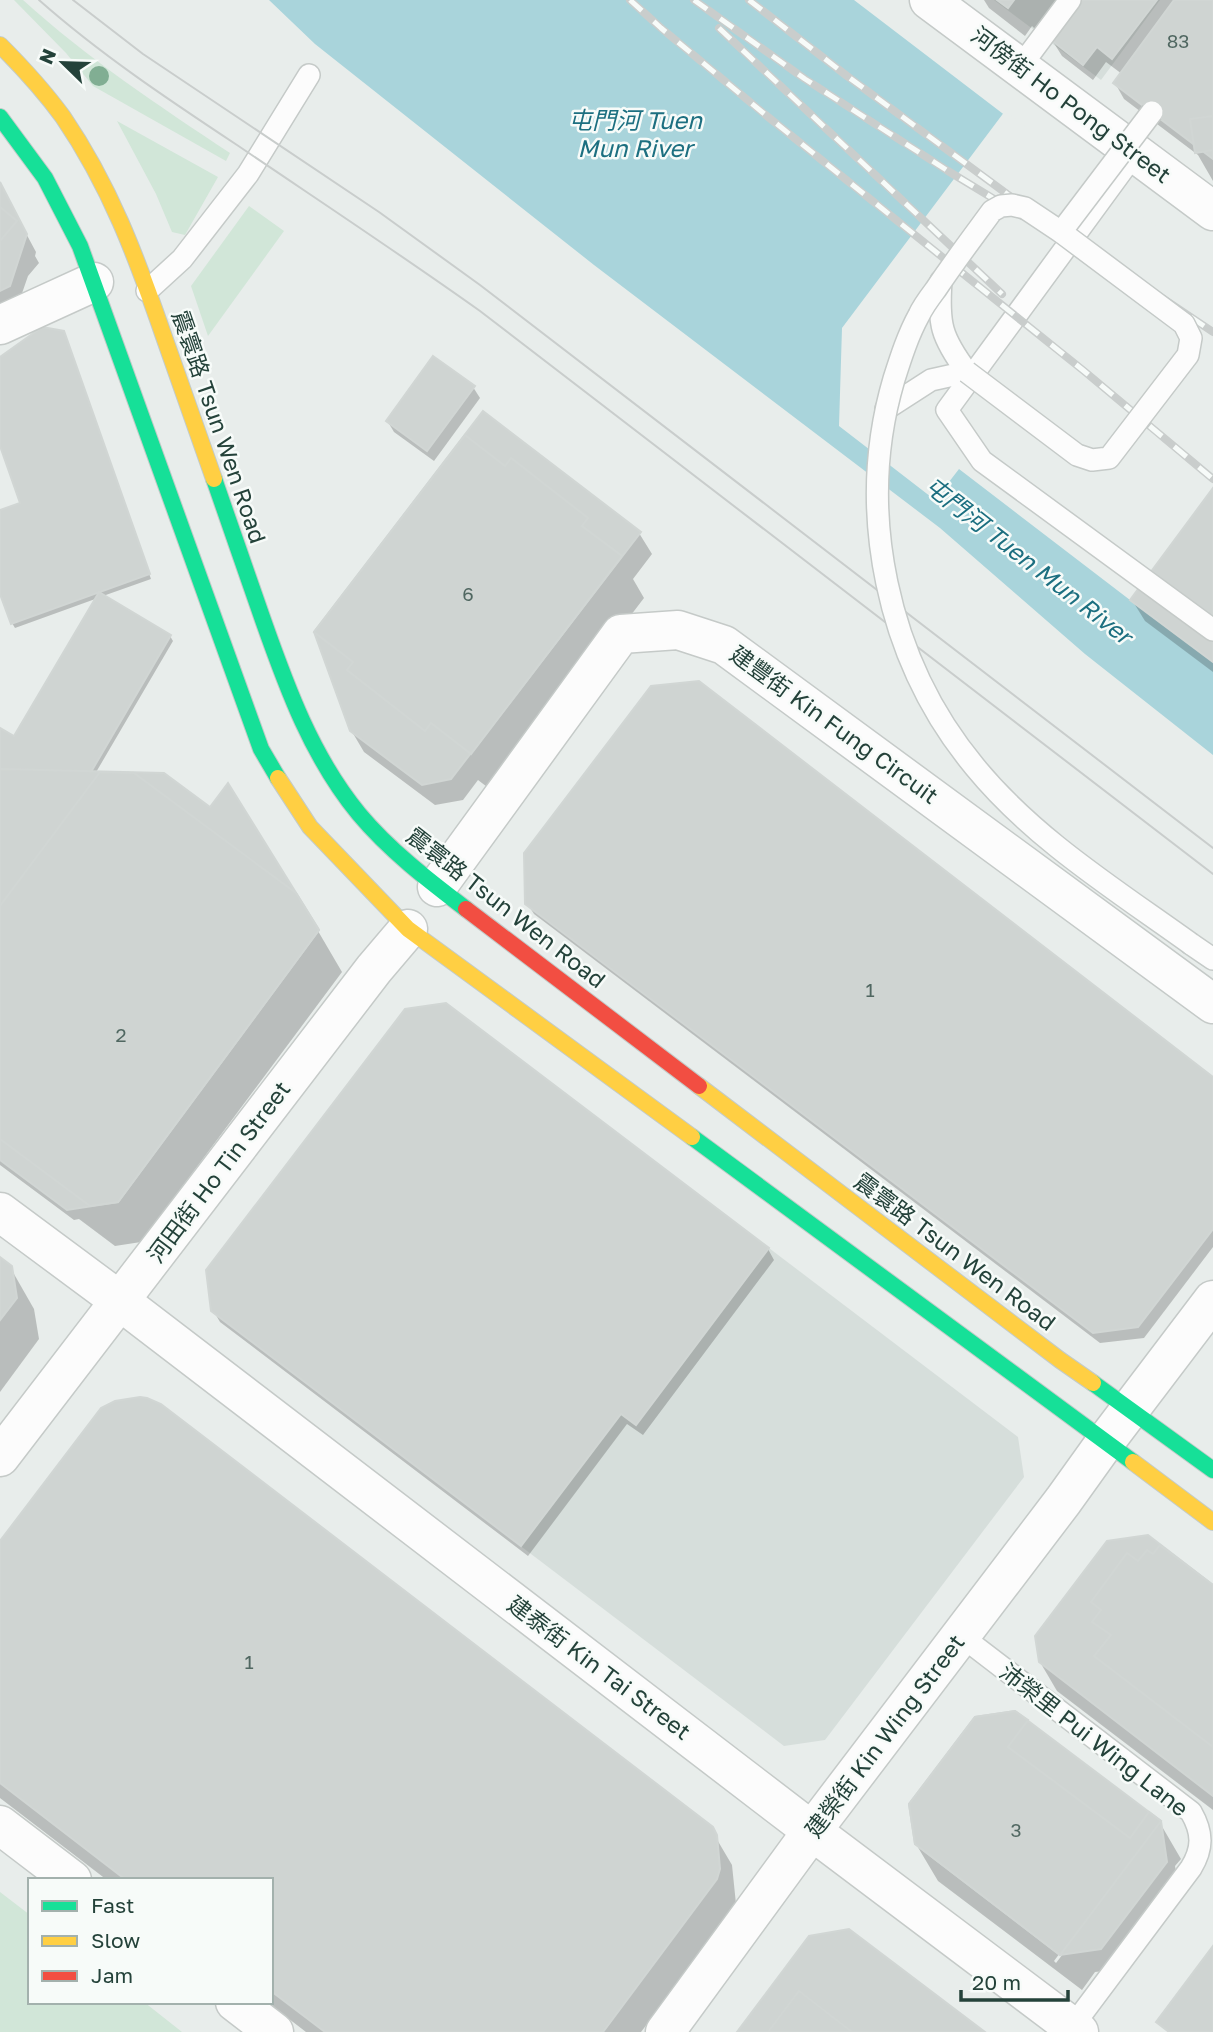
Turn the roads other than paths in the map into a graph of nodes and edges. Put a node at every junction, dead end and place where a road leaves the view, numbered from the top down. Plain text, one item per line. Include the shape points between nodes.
1 (929, 0) edge
2 (1070, 0) edge
3 (0, 45) edge
4 (1020, 67) junction
5 (309, 75) dead end
6 (1152, 112) dead end
7 (0, 117) edge
8 (1135, 153) junction
9 (1213, 211) edge
10 (1061, 232) junction
11 (941, 281) junction
12 (94, 282) junction
13 (147, 290) junction
14 (0, 325) edge
15 (967, 372) junction
16 (886, 409) junction
17 (1213, 630) edge
18 (433, 893) junction
19 (412, 924) junction
20 (1213, 959) edge
21 (1213, 1004) edge
22 (0, 1212) edge
23 (1213, 1300) edge
24 (120, 1301) junction
25 (1131, 1409) junction
26 (1106, 1441) junction
27 (0, 1457) edge
28 (1213, 1470) edge
29 (1213, 1522) edge
30 (960, 1635) junction
31 (0, 1825) edge
32 (813, 1831) junction
33 (69, 1878) edge
34 (238, 2004) edge
35 (1075, 2029) edge
36 (274, 2032) edge
37 (664, 2032) edge

1 - 4 street, 河傍街 Ho Pong Street
2 - 4 lane
3 - 13 main road, 震寰路 Tsun Wen Road via 82,145 120,215
4 - 8 street, 河傍街 Ho Pong Street
5 - 13 lane via 248,174 181,259
6 - 10 lane, bridge
7 - 12 main road via 51,189
8 - 9 street, 河傍街 Ho Pong Street
8 - 17 lane, bridge via 947,410 982,461
10 - 11 lane, bridge via 1025,208 1001,206
10 - 15 lane, bridge via 1184,324 1191,338 1188,355 1109,458 1091,460 1077,455
11 - 15 lane via 941,329
11 - 16 lane, bridge via 919,314
12 - 14 street
12 - 19 main road via 261,749 310,827
13 - 18 main road, 震寰路 Tsun Wen Road via 302,725 337,786
15 - 16 lane via 931,380
16 - 20 lane, bridge via 878,492 887,585 896,623 947,730 1010,804 1081,865
18 - 21 street, 建豐街 Kin Fung Circuit via 621,634 678,630 724,645
18 - 25 main road, 震寰路 Tsun Wen Road
19 - 24 street, 河田街 Ho Tin Street
19 - 26 main road
22 - 24 street, 建泰街 Kin Tai Street
23 - 25 street
24 - 27 street, 河田街 Ho Tin Street
24 - 32 street, 建泰街 Kin Tai Street
25 - 26 street
25 - 28 main road, 震寰路 Tsun Wen Road
26 - 29 main road
26 - 30 street, 建榮街 Kin Wing Street
30 - 32 street, 建榮街 Kin Wing Street
30 - 35 lane, 沛榮里 Pui Wing Lane via 1191,1812 1199,1826 1199,1855
31 - 33 street
32 - 35 street, 建泰街 Kin Tai Street
32 - 37 street, 建榮街 Kin Wing Street
34 - 36 street

